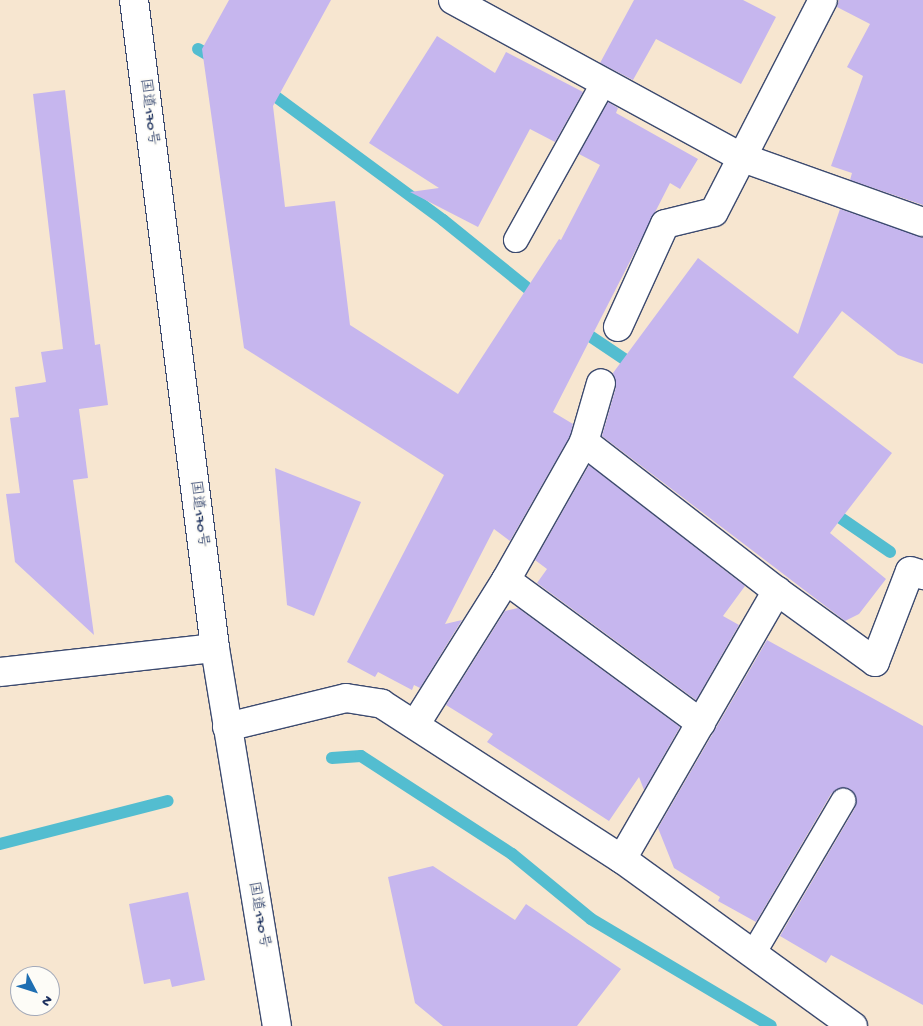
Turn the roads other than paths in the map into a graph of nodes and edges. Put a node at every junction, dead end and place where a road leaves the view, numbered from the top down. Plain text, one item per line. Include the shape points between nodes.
1 (134, 0) edge
2 (453, 0) edge
3 (823, 0) edge
4 (604, 82) junction
5 (743, 158) junction
6 (923, 222) edge
7 (516, 240) dead end
8 (618, 327) dead end
9 (601, 383) dead end
10 (584, 442) junction
11 (923, 575) edge
12 (506, 580) junction
13 (777, 591) junction
14 (215, 648) junction
15 (0, 672) edge
16 (701, 722) junction
17 (415, 725) junction
18 (227, 728) junction
19 (844, 802) dead end
20 (622, 859) junction
21 (753, 954) junction
22 (277, 1026) edge
23 (853, 1026) edge

1 - 14 main road, 国道170号
2 - 4 main road
3 - 5 main road
4 - 5 main road
4 - 7 lane
5 - 6 main road
5 - 8 main road via 714,212 665,224
9 - 10 main road
10 - 12 main road
10 - 13 main road
11 - 13 main road via 910,571 875,662
12 - 16 main road
12 - 17 main road
13 - 16 main road
14 - 15 main road
14 - 18 main road, 国道170号
16 - 20 main road
17 - 18 main road via 382,704 346,698
17 - 20 main road
18 - 22 main road, 国道170号
19 - 21 lane
20 - 21 main road
21 - 23 main road

